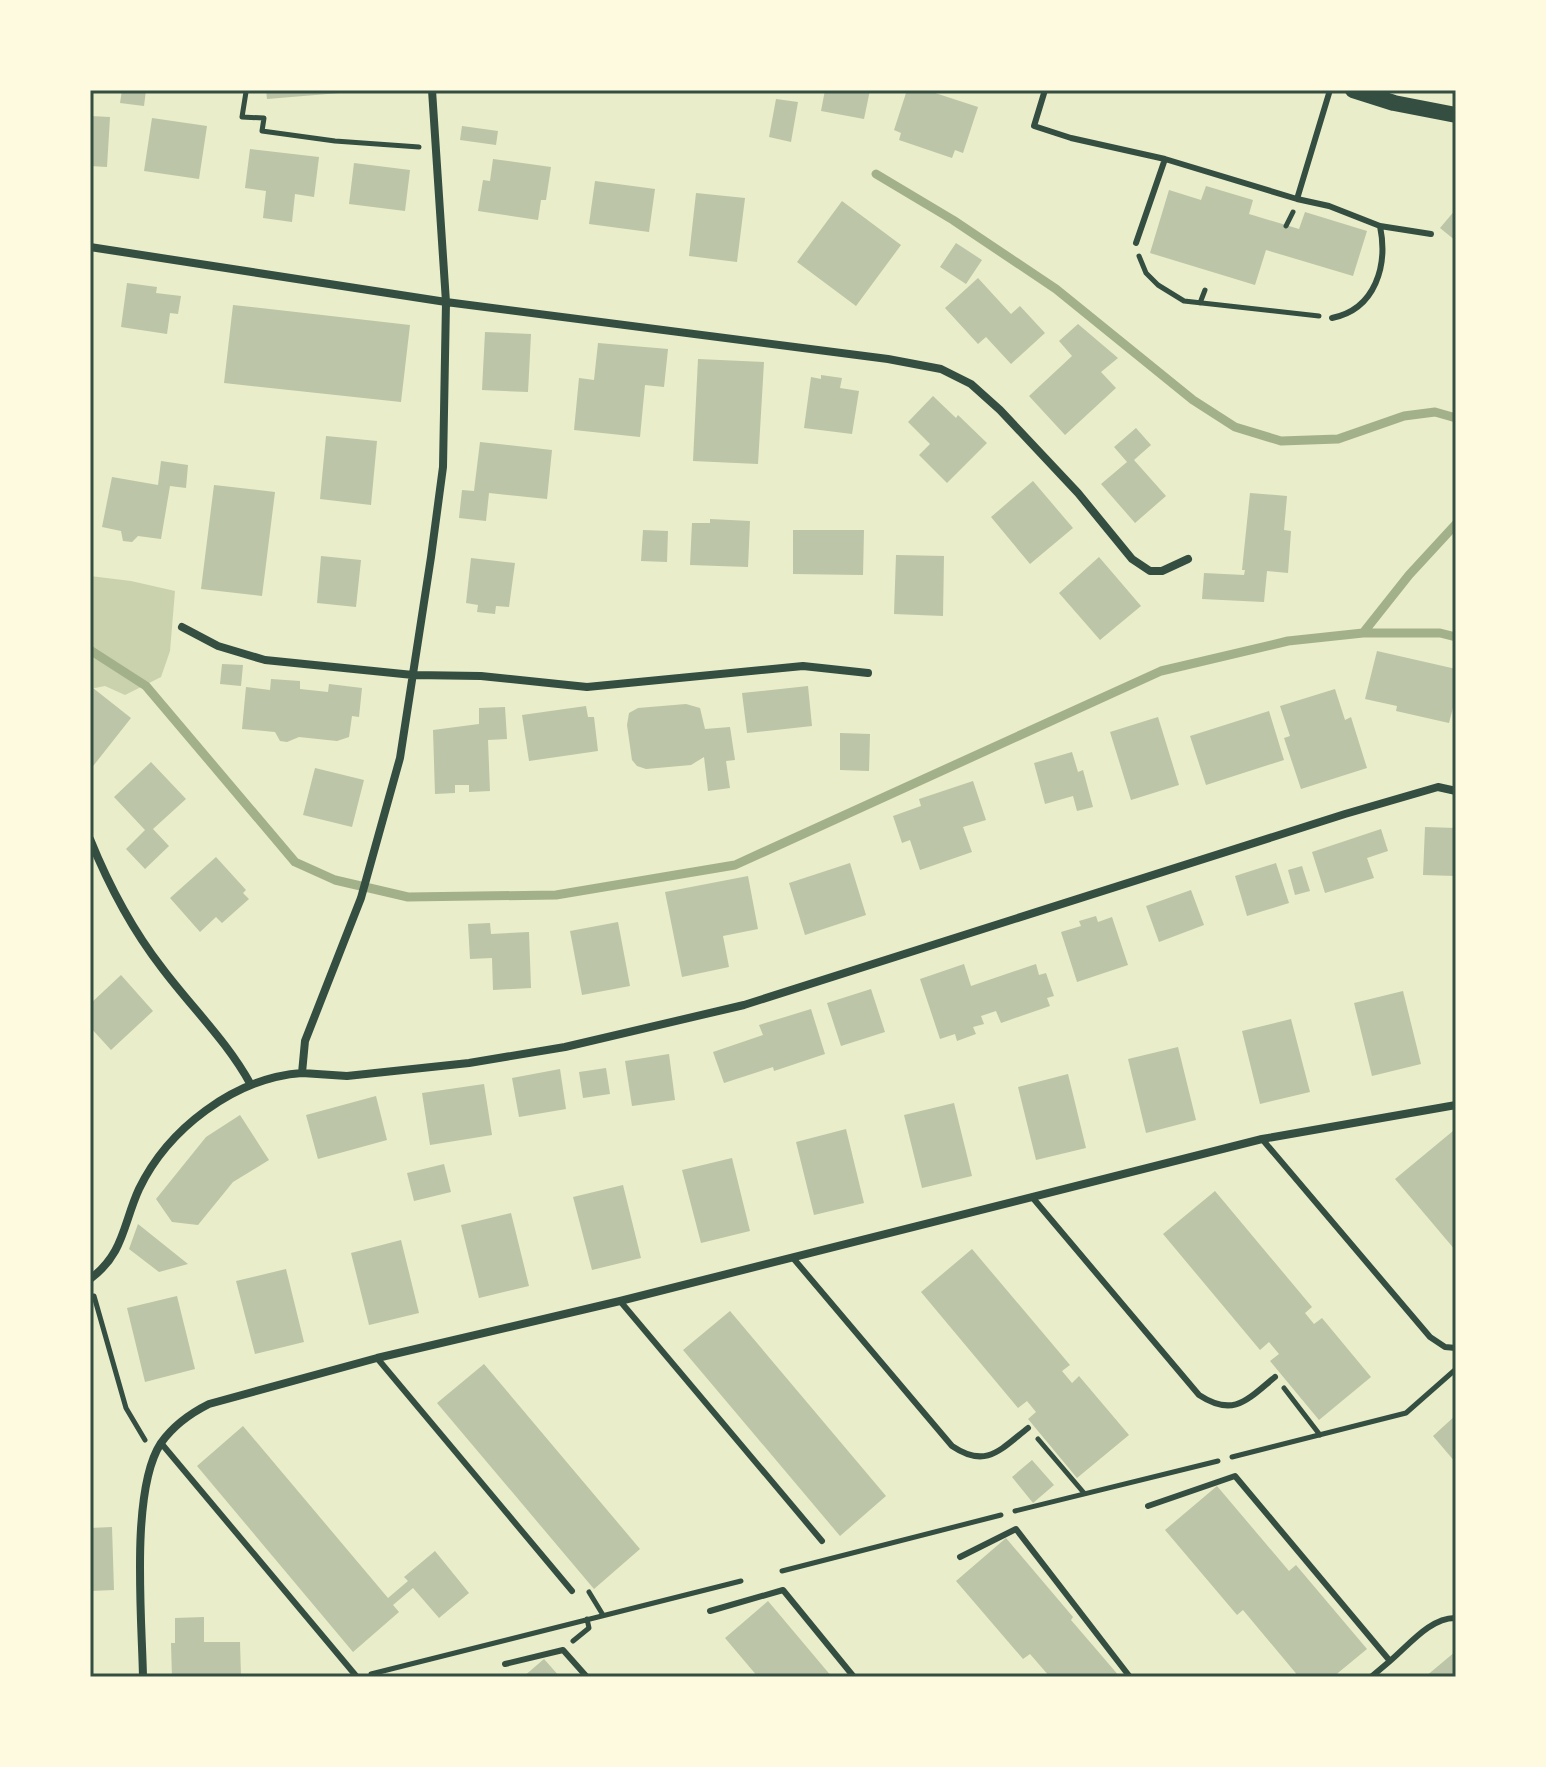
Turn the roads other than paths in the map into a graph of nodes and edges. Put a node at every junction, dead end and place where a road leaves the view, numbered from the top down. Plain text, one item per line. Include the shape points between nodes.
1 (432, 90) edge
2 (1045, 90) edge
3 (1330, 90) edge
4 (1353, 90) edge
5 (1456, 115) edge
6 (1165, 159) junction
7 (1297, 199) junction
8 (1380, 226) junction
9 (1431, 234) dead end
10 (1136, 243) road end
11 (90, 247) edge
12 (446, 302) junction
13 (1332, 318) road end
14 (1188, 559) dead end
15 (182, 627) dead end
16 (868, 673) dead end
17 (413, 675) junction
18 (1456, 791) edge
19 (90, 839) edge
20 (302, 1073) junction
21 (251, 1085) junction
22 (1456, 1105) edge
23 (1262, 1139) junction
24 (1032, 1197) junction
25 (793, 1258) junction
26 (90, 1279) edge
27 (620, 1301) junction
28 (1456, 1348) edge
29 (377, 1358) junction
30 (1275, 1377) road end
31 (1028, 1428) road end
32 (161, 1443) junction
33 (1148, 1506) dead end
34 (822, 1541) dead end
35 (960, 1557) dead end
36 (572, 1591) dead end
37 (710, 1611) dead end
38 (1456, 1618) edge
39 (1390, 1661) junction
40 (505, 1664) dead end
41 (143, 1677) edge
42 (357, 1677) edge
43 (587, 1677) edge
44 (854, 1677) edge
45 (1130, 1677) edge
46 (1371, 1677) edge

1 - 12 street
2 - 6 lane via 1034,126
3 - 7 lane
4 - 5 main road
6 - 7 lane
6 - 10 lane
7 - 8 lane
8 - 9 lane
8 - 13 lane via 1384,247 1376,283 1360,307
11 - 12 street
12 - 14 street via 941,369 971,384 1000,410 1132,559 1150,571
12 - 17 street via 443,467
15 - 17 street via 257,658
16 - 17 street via 803,666 587,687
17 - 20 street via 400,758 367,877 305,1041
18 - 20 street via 1438,787 1345,814 670,1024 469,1063 347,1076
19 - 21 street via 112,891 141,939 229,1049
20 - 21 street
21 - 26 street via 178,1133 140,1189 116,1252
22 - 23 street
23 - 24 street
23 - 28 lane via 1430,1337
24 - 25 street
24 - 30 lane via 1199,1395 1215,1405 1232,1406
25 - 27 street
25 - 31 lane via 952,1446 967,1456 985,1457
27 - 29 street
27 - 34 lane
29 - 32 street via 209,1404 178,1424
29 - 36 lane
32 - 41 street via 143,1500
32 - 42 lane
33 - 39 lane via 1235,1476
35 - 45 lane via 1016,1529
37 - 44 lane via 783,1590
38 - 39 lane via 1431,1625
39 - 46 lane
40 - 43 lane via 563,1650

